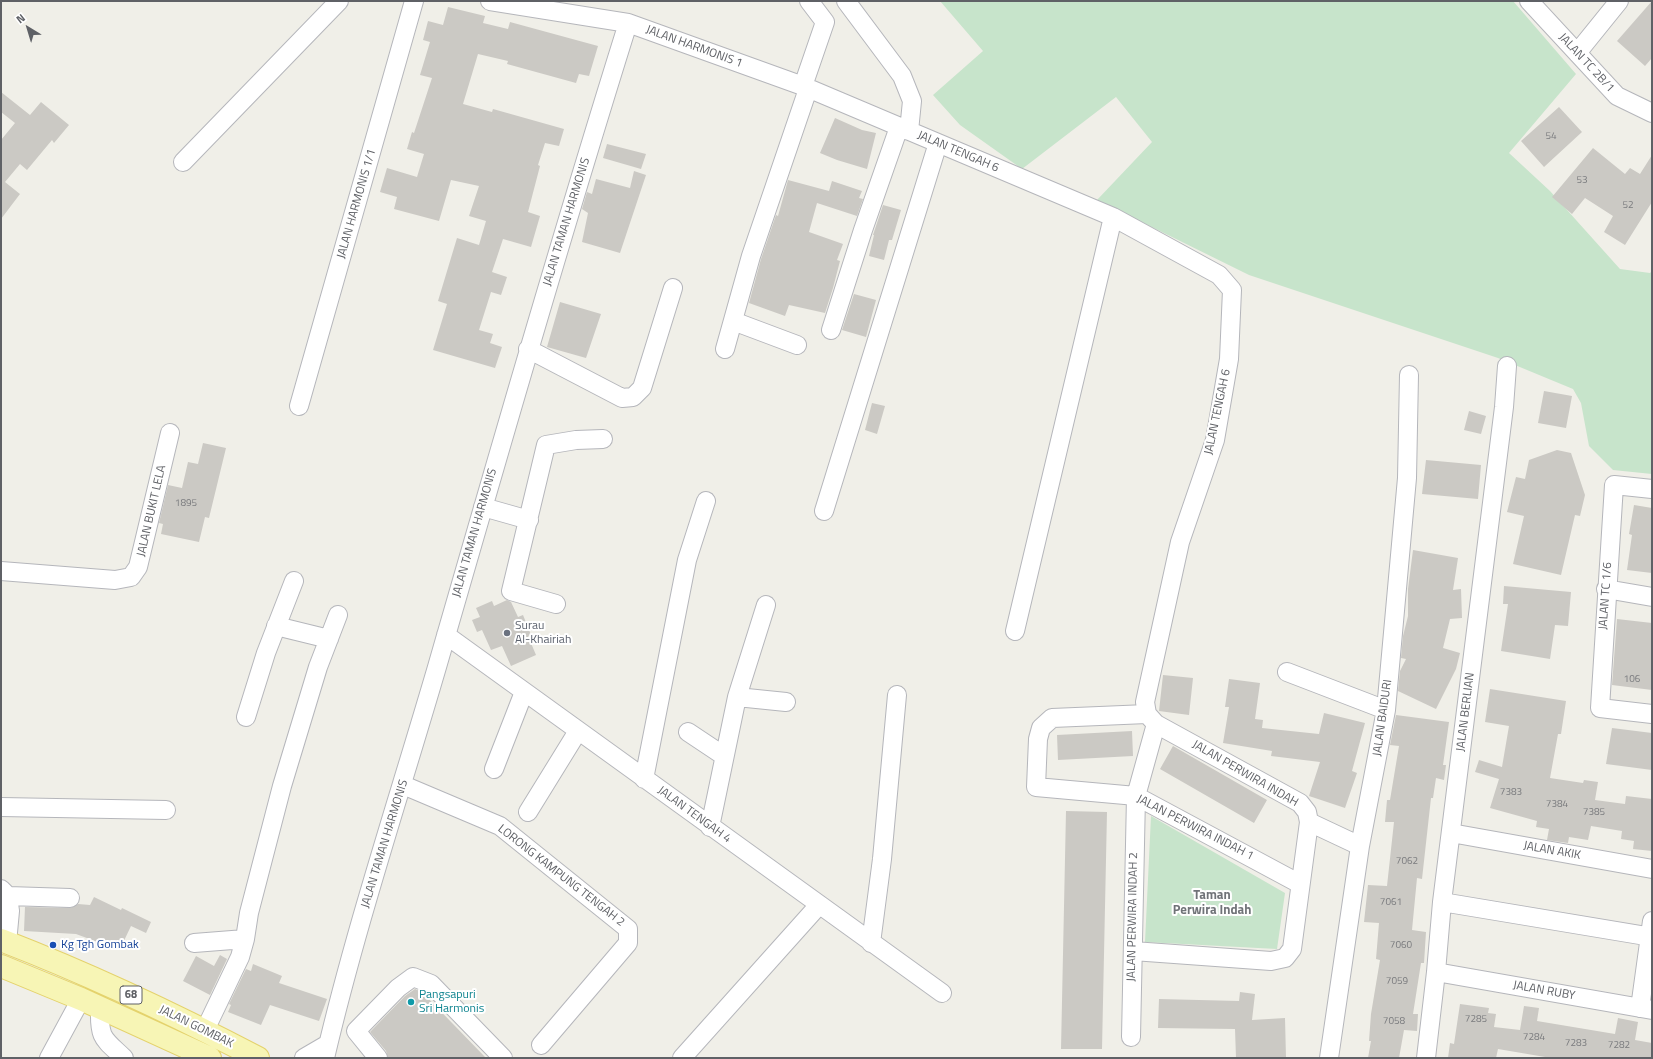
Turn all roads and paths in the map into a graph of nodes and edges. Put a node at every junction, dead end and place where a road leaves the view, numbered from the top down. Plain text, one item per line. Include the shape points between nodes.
1 (339, 1) edge
2 (414, 1) edge
3 (809, 1) edge
4 (846, 1) edge
5 (1529, 1) edge
6 (1619, 1) edge
7 (498, 2) edge
8 (628, 23) junction
9 (1577, 53) junction
10 (805, 88) junction
11 (1652, 113) edge
12 (904, 129) junction
13 (938, 144) junction
14 (183, 162) dead end
15 (1113, 217) junction
16 (673, 288) dead end
17 (733, 321) junction
18 (831, 330) dead end
19 (796, 345) dead end
20 (528, 349) junction
21 (725, 349) dead end
22 (1506, 366) dead end
23 (1409, 375) dead end
24 (299, 406) dead end
25 (170, 433) dead end
26 (603, 439) dead end
27 (1652, 489) edge
28 (706, 501) dead end
29 (483, 507) junction
30 (824, 511) dead end
31 (529, 520) junction
32 (1, 571) edge
33 (294, 580) dead end
34 (1606, 589) junction
35 (1652, 597) edge
36 (556, 604) dead end
37 (766, 605) dead end
38 (338, 615) dead end
39 (276, 626) junction
40 (1015, 631) dead end
41 (446, 635) junction
42 (328, 639) junction
43 (1287, 672) dead end
44 (524, 692) junction
45 (897, 695) dead end
46 (737, 697) junction
47 (786, 702) dead end
48 (1386, 710) junction
49 (1652, 714) edge
50 (246, 717) dead end
51 (1152, 719) junction
52 (578, 731) junction
53 (688, 732) dead end
54 (724, 756) junction
55 (494, 769) dead end
56 (644, 779) junction
57 (403, 785) junction
58 (1136, 796) junction
59 (1, 807) edge
60 (166, 810) dead end
61 (528, 812) dead end
62 (1309, 822) junction
63 (710, 827) junction
64 (1451, 833) junction
65 (1360, 846) junction
66 (1652, 869) edge
67 (1300, 884) junction
68 (4, 893) edge
69 (70, 898) dead end
70 (1442, 902) junction
71 (819, 905) junction
72 (1651, 931) edge
73 (245, 939) junction
74 (4, 942) edge
75 (194, 943) dead end
76 (871, 943) junction
77 (1133, 951) junction
78 (1, 966) edge
79 (1436, 972) junction
80 (942, 993) dead end
81 (91, 1004) junction
82 (1646, 1009) edge
83 (205, 1030) junction
84 (1131, 1037) dead end
85 (541, 1045) dead end
86 (327, 1051) edge
87 (50, 1058) edge
88 (124, 1058) edge
89 (210, 1058) edge
90 (258, 1058) edge
91 (304, 1058) edge
92 (378, 1058) edge
93 (503, 1058) edge
94 (682, 1058) edge
95 (1329, 1058) edge
96 (1426, 1058) edge

1 - 14 street
2 - 24 street, JALAN HARMONIS 1/1
3 - 10 street via 826,22
4 - 12 street via 902,76 912,101
5 - 9 street, JALAN TC 2B/1
6 - 9 street
7 - 8 street, JALAN HARMONIS 1
8 - 10 street, JALAN HARMONIS 1
8 - 20 street, JALAN TAMAN HARMONIS
9 - 11 street, JALAN TC 2B/1 via 1617,96
10 - 12 street, JALAN TENGAH 6
10 - 17 street
12 - 13 street, JALAN TENGAH 6
12 - 18 street via 863,230
13 - 15 street, JALAN TENGAH 6
13 - 30 street
15 - 40 street
15 - 51 street, JALAN TENGAH 6 via 1219,275 1232,290 1230,359 1215,440 1180,542 1145,702
16 - 20 street via 642,388 633,398 622,398
17 - 19 street
17 - 21 street
20 - 29 street, JALAN TAMAN HARMONIS
22 - 64 street, JALAN BERLIAN via 1504,406
23 - 48 street, JALAN BAIDURI via 1407,478
25 - 32 street, JALAN BUKIT LELA via 138,567 131,577 115,580
26 - 31 street via 576,440 546,446
27 - 34 street, JALAN TC 1/6 via 1614,485
28 - 56 street via 687,560
29 - 31 street
29 - 41 street, JALAN TAMAN HARMONIS
31 - 36 street via 511,591
33 - 39 street
34 - 35 street
34 - 49 street, JALAN TC 1/6 via 1600,708
37 - 46 street
38 - 42 street
39 - 42 street
39 - 50 street
41 - 44 street, JALAN TENGAH 4
41 - 57 street, JALAN TAMAN HARMONIS
42 - 73 street via 282,786 249,913
43 - 48 street
44 - 52 street, JALAN TENGAH 4
44 - 55 street
45 - 76 street via 882,859
46 - 47 street
46 - 54 street
48 - 65 street, JALAN BAIDURI
51 - 58 street, JALAN TENGAH 6
51 - 58 street, JALAN PERWIRA INDAH 1 via 1052,718 1042,728 1038,739 1036,787
51 - 62 street, JALAN PERWIRA INDAH via 1300,803 1307,812
52 - 56 street, JALAN TENGAH 4
52 - 61 street
53 - 54 street
54 - 63 street
56 - 63 street, JALAN TENGAH 4
57 - 85 street, LORONG KAMPUNG TENGAH 2 via 500,826 628,929 628,943
57 - 86 street, JALAN TAMAN HARMONIS via 350,959
58 - 67 street, JALAN PERWIRA INDAH 1
58 - 77 street, JALAN PERWIRA INDAH 2
59 - 60 street
62 - 65 street
62 - 67 street
63 - 71 street, JALAN TENGAH 4
64 - 66 street, JALAN AKIK
64 - 70 street, JALAN BERLIAN
65 - 95 street, JALAN BAIDURI
67 - 77 street via 1292,949 1285,958 1271,961
68 - 69 street
68 - 74 street via 10,911
70 - 72 street
70 - 79 street, JALAN BERLIAN
71 - 76 street, JALAN TENGAH 4
71 - 94 street
72 - 82 street
73 - 75 street
73 - 83 street via 240,957
74 - 83 main road, JALAN GOMBAK / 68 via 82,973
76 - 80 street, JALAN TENGAH 4
77 - 84 street, JALAN PERWIRA INDAH 2
78 - 81 main road, JALAN GOMBAK / 68
79 - 82 street, JALAN RUBY
79 - 96 street, JALAN BERLIAN
81 - 87 street
81 - 88 street via 100,1023 103,1039
81 - 89 main road, JALAN GOMBAK / 68
83 - 90 main road, JALAN GOMBAK / 68
86 - 91 street, JALAN TAMAN HARMONIS
92 - 93 street via 356,1031 398,988 413,977 431,984

